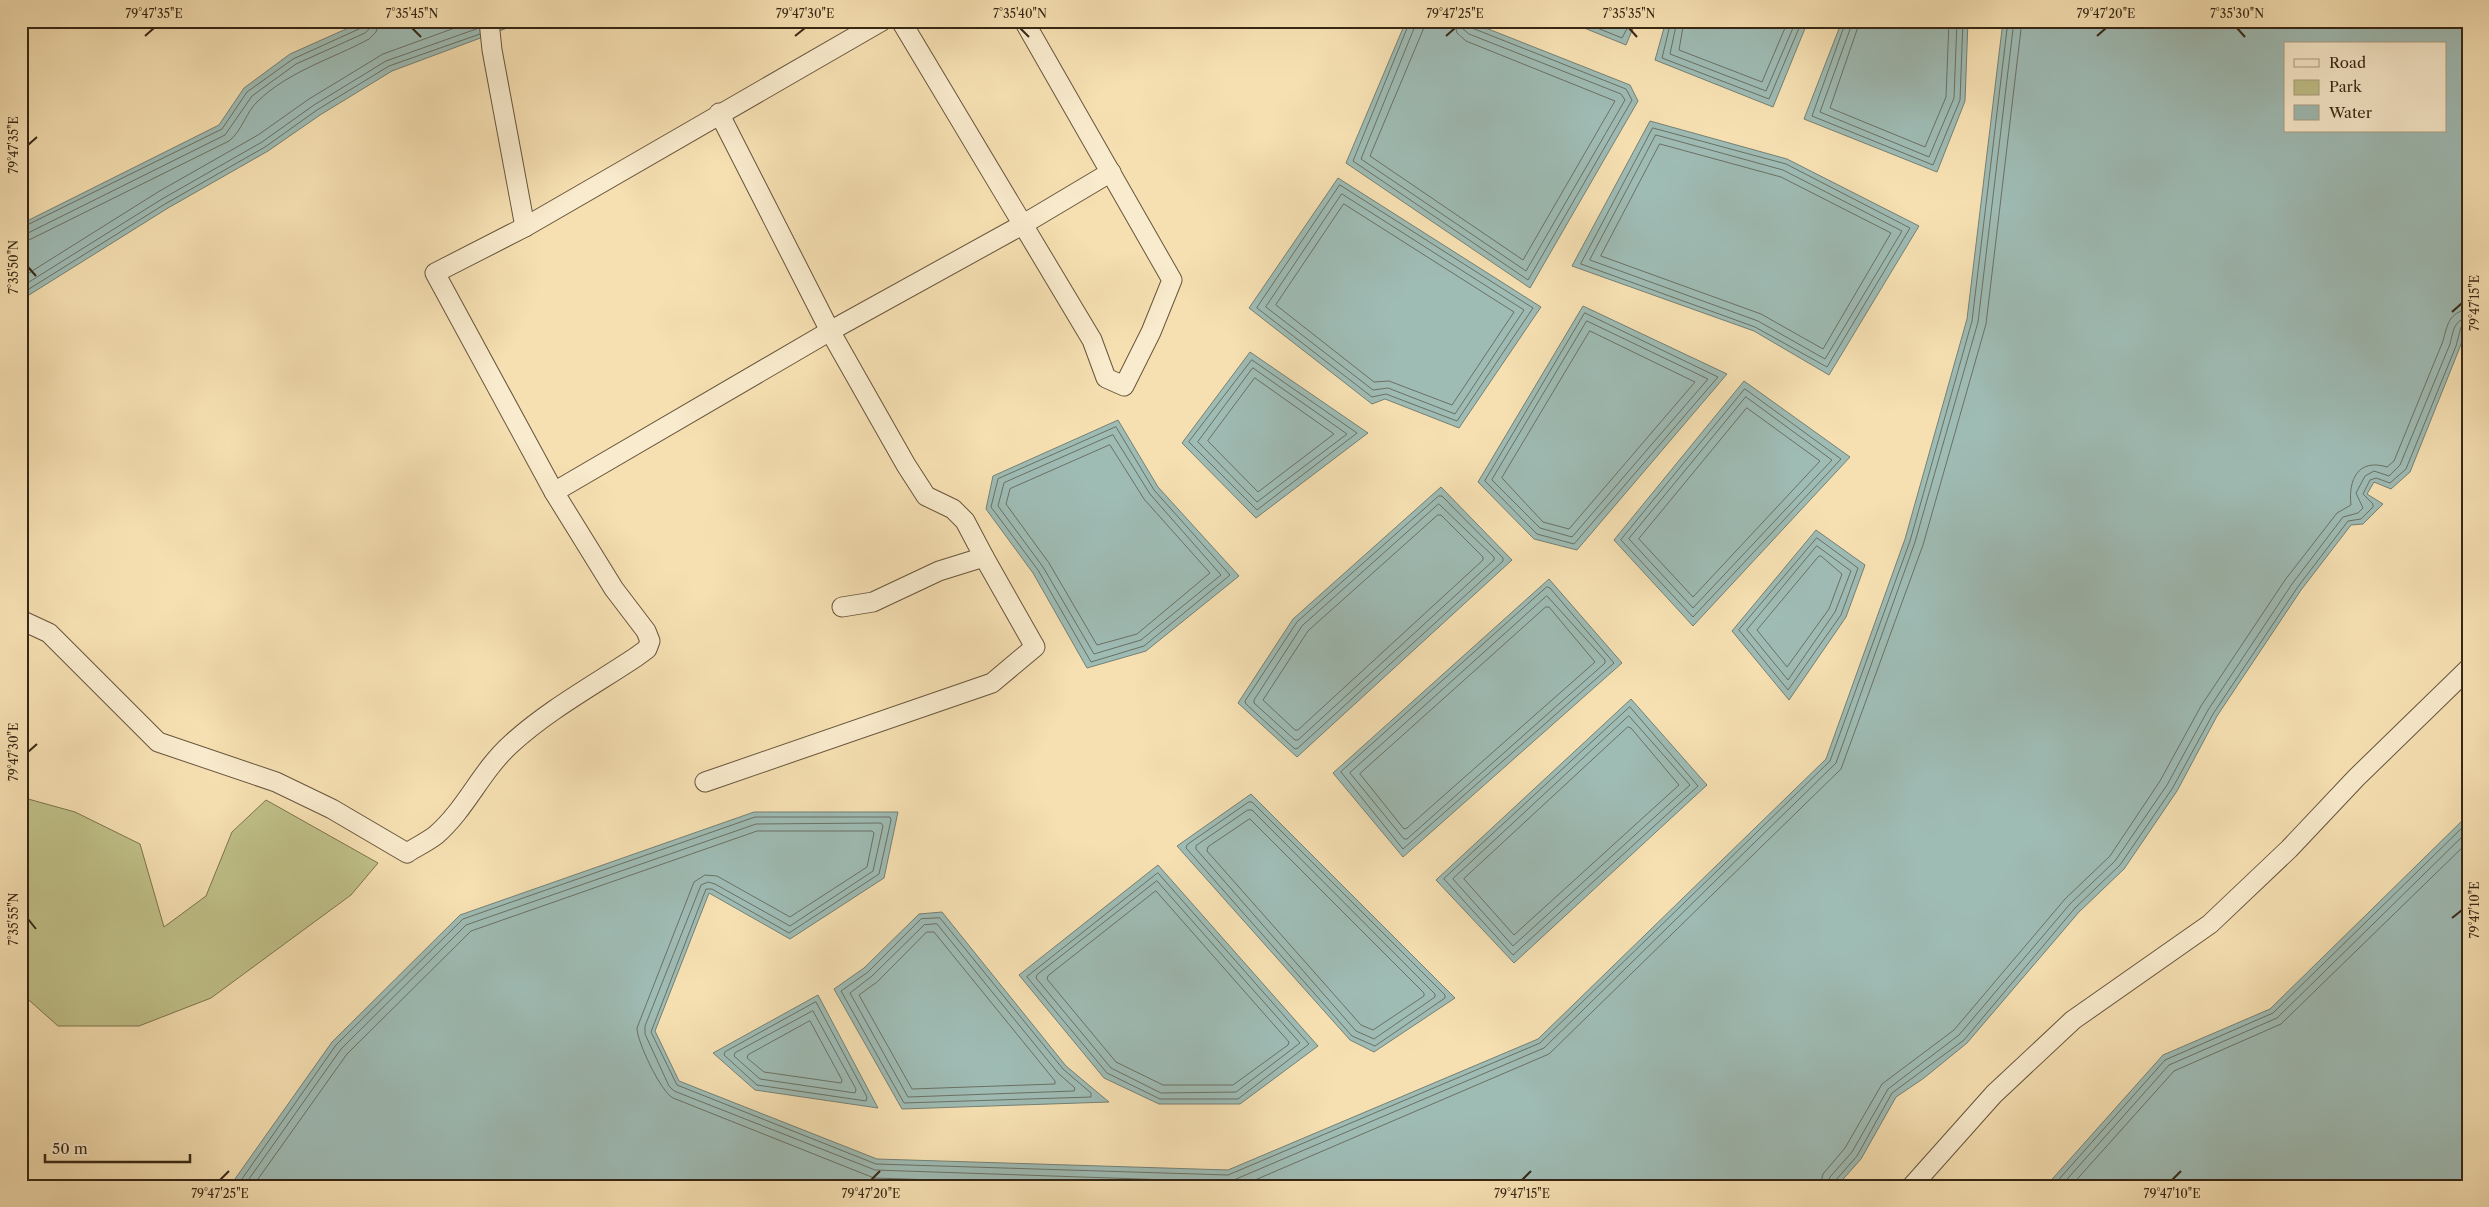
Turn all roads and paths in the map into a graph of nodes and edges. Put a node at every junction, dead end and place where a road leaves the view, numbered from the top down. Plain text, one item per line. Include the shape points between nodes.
1 (488, 21) edge
2 (882, 21) edge
3 (901, 21) edge
4 (1024, 21) edge
5 (719, 114) junction
6 (1111, 172) junction
7 (1022, 225) junction
8 (525, 227) junction
9 (830, 331) junction
10 (554, 492) junction
11 (984, 557) junction
12 (842, 607) dead end
13 (21, 620) edge
14 (2468, 669) edge
15 (705, 782) dead end
16 (1912, 1186) edge

1 - 8 street
2 - 5 street
3 - 7 street
4 - 6 street
5 - 8 street
5 - 9 street
6 - 7 street
6 - 7 street via 1172,280 1124,386 1106,378 1092,340
7 - 9 street
8 - 10 street via 435,273
9 - 10 street
9 - 11 street via 926,496 953,509 965,521
10 - 13 street via 650,640 646,649 536,723 511,744 490,764 470,795 436,835 406,853 332,809 276,782 158,742 49,633
11 - 12 street via 939,571 874,602
11 - 15 street via 1035,647 992,683
14 - 16 street via 2210,924 2073,1020 1994,1094

